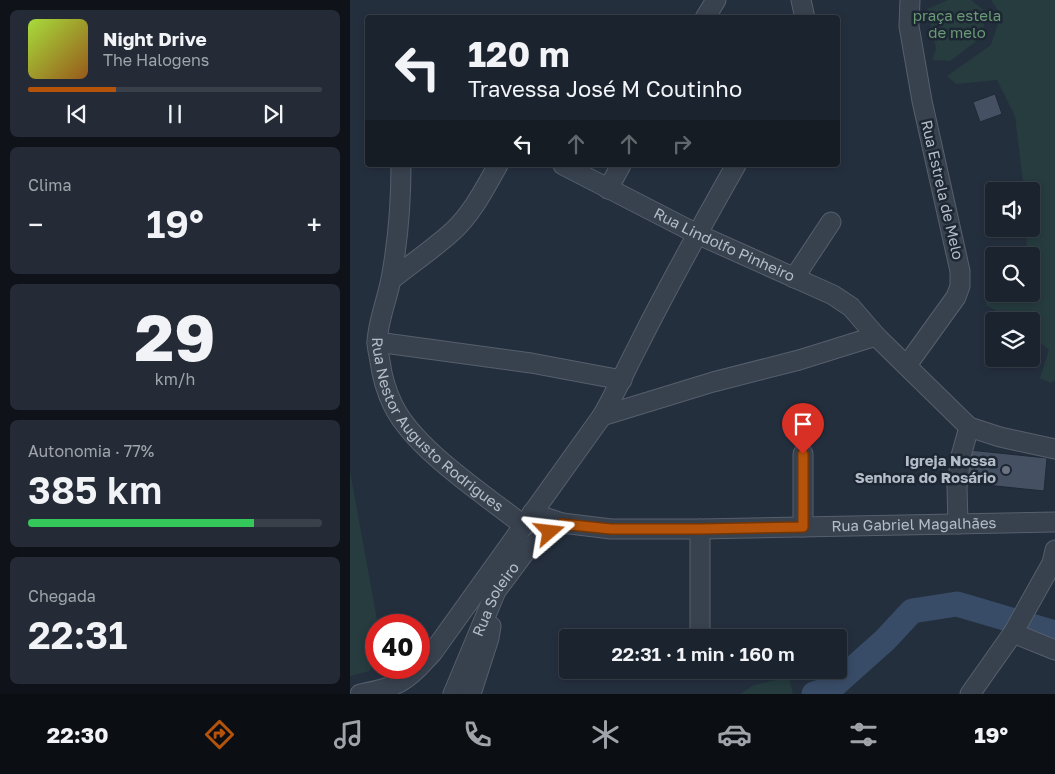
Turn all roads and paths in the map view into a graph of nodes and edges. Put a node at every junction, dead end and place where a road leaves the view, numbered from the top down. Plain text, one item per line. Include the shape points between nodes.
1 (716, 0) edge
2 (801, 0) edge
3 (910, 0) edge
4 (707, 15) edge
5 (804, 15) edge
6 (402, 167) edge
7 (497, 167) edge
8 (567, 167) edge
9 (620, 167) edge
10 (735, 167) edge
11 (608, 189) junction
12 (831, 222) dead end
13 (697, 234) junction
14 (794, 278) junction
15 (391, 280) junction
16 (876, 336) junction
17 (377, 342) junction
18 (907, 365) junction
19 (622, 380) junction
20 (602, 416) junction
21 (969, 427) junction
22 (1055, 449) edge
23 (803, 454) dead end
24 (528, 519) junction
25 (1055, 522) edge
26 (562, 524) junction
27 (958, 524) junction
28 (803, 527) junction
29 (700, 529) junction
30 (1055, 550) edge
31 (496, 591) junction
32 (1016, 628) junction
33 (700, 629) edge
34 (1055, 650) edge
35 (430, 655) edge
36 (407, 679) edge
37 (974, 692) edge
38 (360, 694) edge
39 (453, 694) edge
40 (471, 694) edge

1 - 4 street
2 - 5 street
3 - 18 street, Rua Estrela de Melo via 909,26 922,101 960,272 960,286 956,297
6 - 15 street, Rua Nestor Augusto Rodrigues
7 - 15 street via 453,231
8 - 11 street, Rua Lindolfo Pinheiro
9 - 11 street
10 - 13 street
11 - 13 street, Rua Lindolfo Pinheiro
12 - 14 street
13 - 14 street, Rua Lindolfo Pinheiro
13 - 19 street
14 - 16 street, Rua Lindolfo Pinheiro via 833,295 851,307
15 - 17 street, Rua Nestor Augusto Rodrigues
16 - 18 street, Rua Lindolfo Pinheiro
16 - 20 street
17 - 19 street via 531,363
17 - 24 street, Rua Nestor Augusto Rodrigues via 383,378 392,405 403,422 436,456
18 - 21 street, Rua Lindolfo Pinheiro
19 - 20 street
20 - 24 street
21 - 22 street
21 - 27 street via 957,487
23 - 28 street
24 - 26 street, Rua Nestor Augusto Rodrigues
24 - 35 street
25 - 27 street, Rua Gabriel Magalhães
26 - 29 street, Rua Gabriel Magalhães via 611,529
26 - 31 street, Rua Soleiro via 528,548
27 - 28 street, Rua Gabriel Magalhães
28 - 29 street, Rua Gabriel Magalhães
29 - 33 street
30 - 32 street via 1052,562
31 - 39 street, Rua Soleiro
31 - 40 street via 489,638
32 - 34 street
32 - 37 street
36 - 38 street via 390,688

